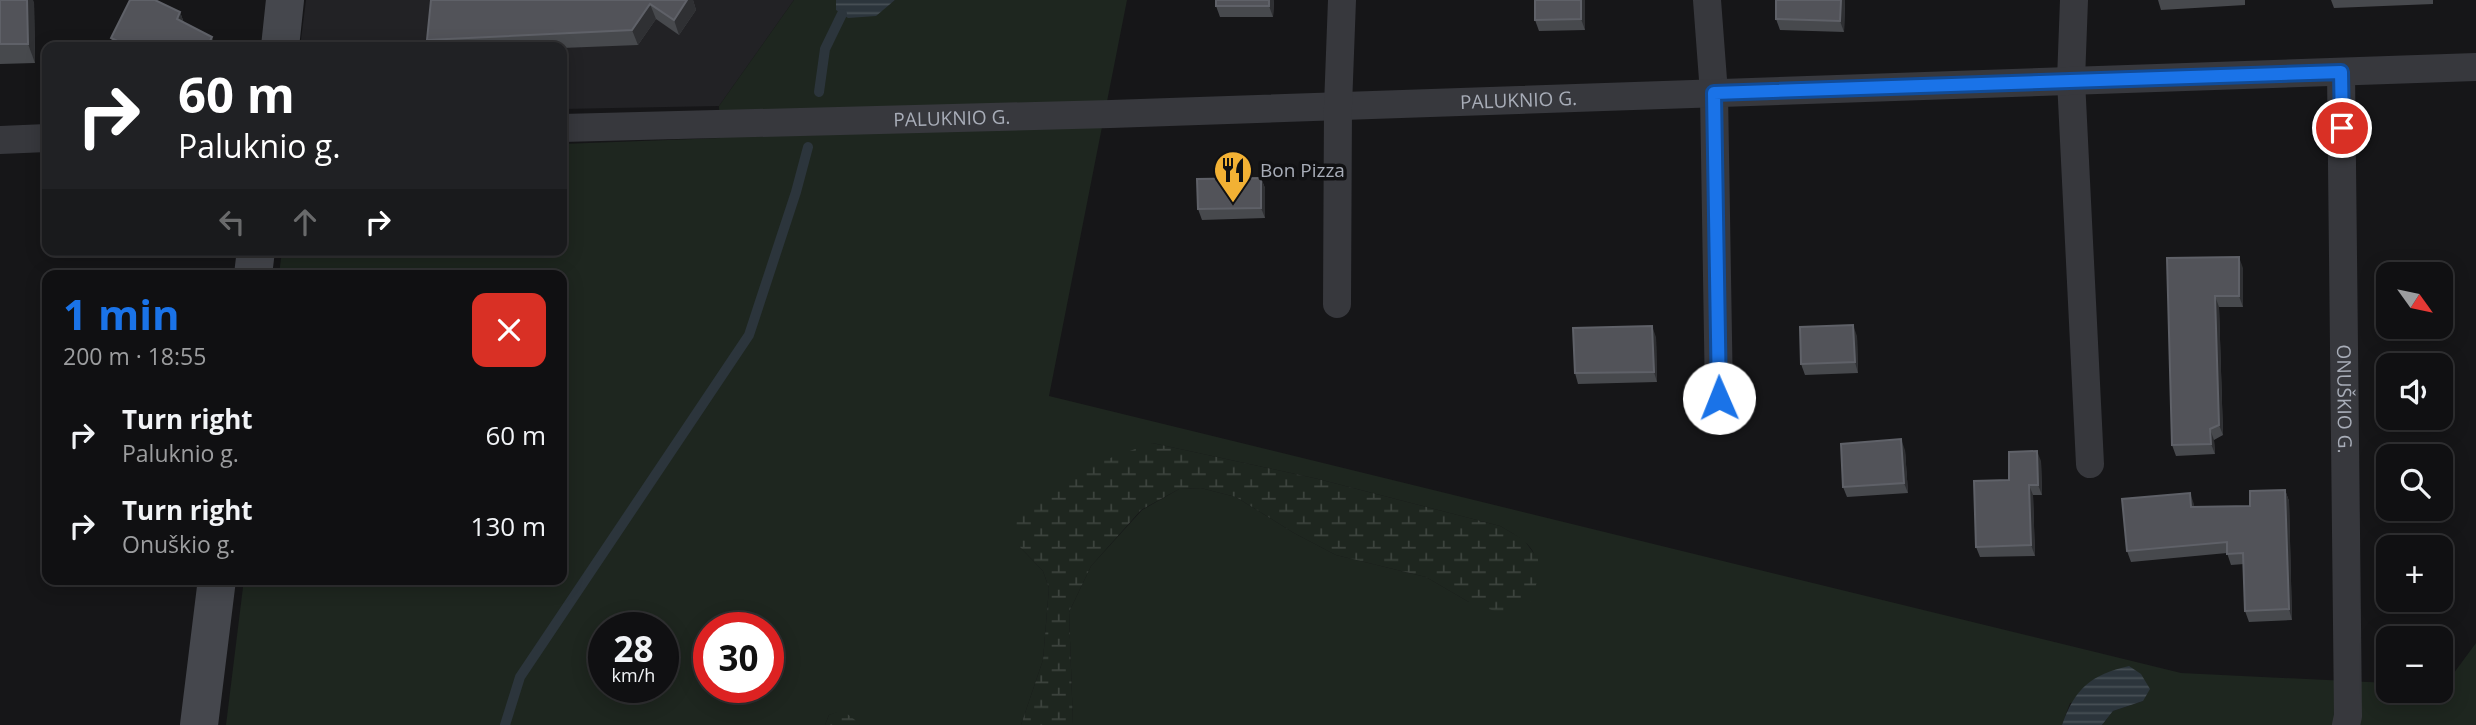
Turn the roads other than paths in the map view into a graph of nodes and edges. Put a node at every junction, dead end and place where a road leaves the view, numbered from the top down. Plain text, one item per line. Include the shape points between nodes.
1 (285, 0) edge
2 (1342, 0) edge
3 (1707, 0) edge
4 (2074, 0) edge
5 (281, 42) edge
6 (2476, 67) edge
7 (2341, 72) junction
8 (2071, 80) junction
9 (1714, 93) junction
10 (1338, 106) junction
11 (567, 128) edge
12 (42, 138) edge
13 (0, 140) edge
14 (1337, 304) dead end
15 (1719, 398) dead end
16 (2090, 464) dead end
17 (216, 585) edge
18 (199, 725) edge
19 (2346, 725) edge

1 - 5 main road
2 - 10 street
3 - 9 street
4 - 8 street
6 - 7 street, PALUKNIO G.
7 - 8 street, PALUKNIO G.
7 - 19 street, ONUŠKIO G.
8 - 9 street, PALUKNIO G.
8 - 16 street
9 - 10 street, PALUKNIO G.
9 - 15 street
10 - 11 street, PALUKNIO G.
10 - 14 street
12 - 13 street
17 - 18 main road

